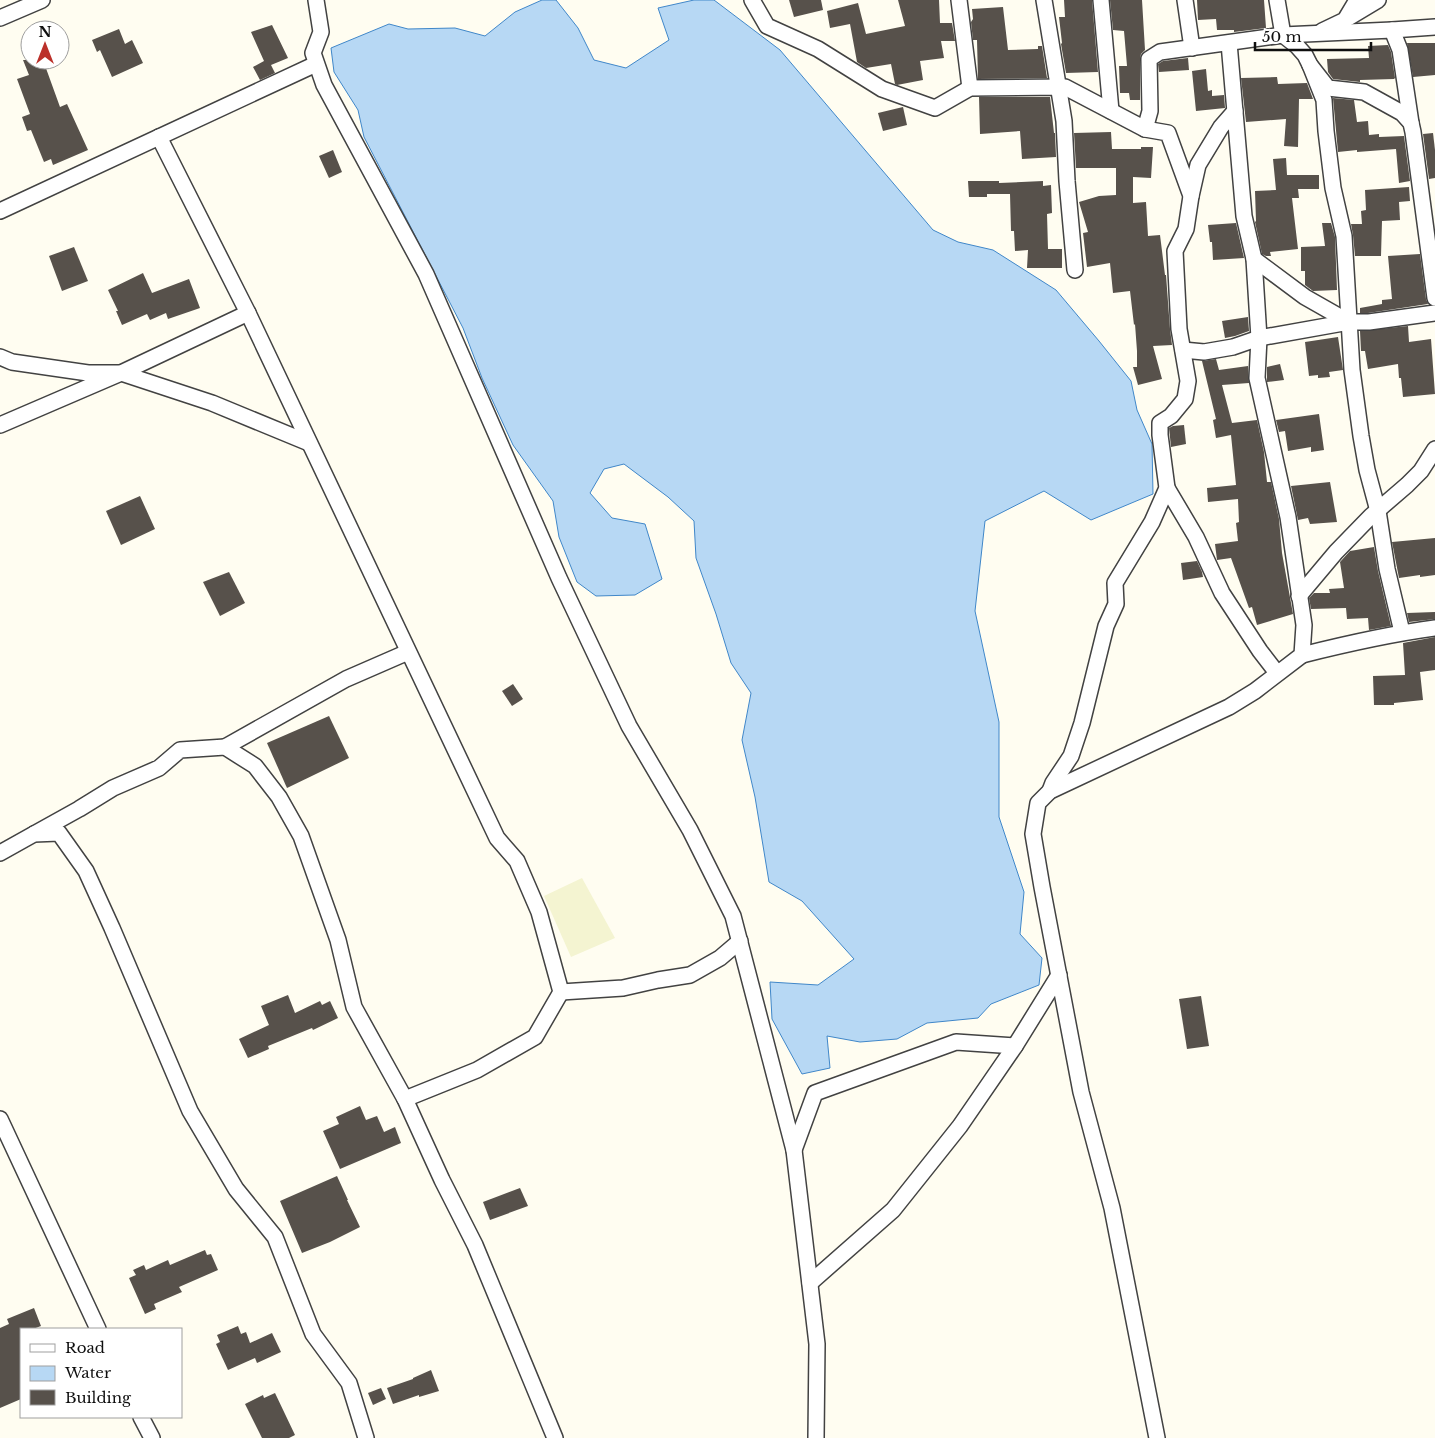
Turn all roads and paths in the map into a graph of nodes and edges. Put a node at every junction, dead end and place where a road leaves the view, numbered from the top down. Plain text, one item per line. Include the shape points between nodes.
1 (42, 0) edge
2 (316, 0) edge
3 (752, 0) edge
4 (959, 0) edge
5 (1044, 0) edge
6 (1101, 0) edge
7 (1185, 0) edge
8 (1277, 0) edge
9 (1357, 0) edge
10 (1378, 0) edge
11 (0, 18) edge
12 (1345, 20) junction
13 (1435, 27) edge
14 (1392, 30) junction
15 (1318, 33) junction
16 (1283, 35) junction
17 (1230, 43) junction
18 (1192, 48) junction
19 (316, 64) junction
20 (1310, 65) junction
21 (970, 88) junction
22 (1059, 88) junction
23 (1111, 111) junction
24 (1235, 111) junction
25 (1411, 123) junction
26 (1145, 129) junction
27 (158, 138) junction
28 (1191, 196) junction
29 (0, 211) edge
30 (1254, 258) junction
31 (1075, 270) dead end
32 (1435, 298) edge
33 (248, 313) junction
34 (1435, 313) edge
35 (1349, 322) junction
36 (1259, 338) junction
37 (1183, 350) junction
38 (0, 357) edge
39 (122, 374) junction
40 (0, 425) edge
41 (309, 443) junction
42 (1435, 449) edge
43 (1166, 488) junction
44 (1378, 511) junction
45 (1299, 596) junction
46 (1435, 628) edge
47 (1402, 632) junction
48 (408, 652) junction
49 (1302, 655) junction
50 (1277, 673) junction
51 (225, 747) junction
52 (1050, 791) junction
53 (34, 834) junction
54 (0, 853) edge
55 (740, 941) junction
56 (1059, 975) junction
57 (560, 992) junction
58 (1015, 1046) junction
59 (405, 1099) junction
60 (0, 1119) edge
61 (794, 1150) junction
62 (810, 1283) junction
63 (98, 1328) edge
64 (142, 1418) edge
65 (152, 1438) edge
66 (366, 1438) edge
67 (555, 1438) edge
68 (816, 1438) edge
69 (1157, 1438) edge

1 - 11 street
2 - 19 street via 321,32 313,53
3 - 21 street via 767,26 818,49 882,89 935,108
4 - 21 street
5 - 22 street
6 - 23 street
7 - 18 street
8 - 16 street
9 - 12 street
10 - 12 street
12 - 15 street
13 - 14 street
14 - 15 street
14 - 25 street via 1400,50
15 - 16 street
16 - 17 street
16 - 20 street via 1297,46
17 - 18 street
17 - 24 street
18 - 26 street via 1160,52 1149,59 1150,111
19 - 27 street
19 - 55 street via 324,85 426,274 628,726 690,830 733,916
20 - 25 street via 1328,88 1364,92 1402,113
20 - 35 street via 1324,100 1333,188 1344,236
21 - 22 street
22 - 23 street via 1065,87
22 - 31 street
23 - 26 street
24 - 28 street via 1221,127 1198,165
24 - 30 street via 1244,216
25 - 32 street
26 - 28 street via 1168,133
27 - 29 street
27 - 33 street
28 - 37 street via 1186,229 1175,251
30 - 35 street via 1305,298
30 - 36 street
33 - 39 street
33 - 41 street
34 - 35 street
35 - 36 street
35 - 44 street via 1359,427
36 - 37 street via 1204,352
36 - 45 street via 1258,378 1288,517
37 - 43 street via 1188,381 1185,399 1171,416 1160,423
38 - 39 street via 12,362 88,373
39 - 40 street
39 - 41 street via 212,403
41 - 48 street
42 - 44 street via 1421,471
43 - 50 street via 1196,537 1222,593
43 - 52 street via 1152,522 1115,583 1116,604 1096,663 1090,698 1070,756
44 - 45 street via 1336,552
44 - 47 street
45 - 49 street via 1304,625
46 - 47 street
47 - 49 street
48 - 51 street via 346,679
48 - 57 street via 496,838 517,861 539,912
49 - 50 street
50 - 52 street via 1230,707
51 - 53 street via 180,750 158,768 113,788
51 - 59 street via 255,766 279,797 301,836 338,940 354,1007
52 - 56 street via 1038,803 1033,834
53 - 54 street
53 - 66 street via 59,832 86,871 190,1111 236,1189 275,1237 313,1334 349,1384
55 - 57 street via 720,958 690,975 623,988
55 - 61 street
56 - 58 street
56 - 69 street via 1081,1092 1112,1208
57 - 59 street via 535,1036 477,1070
58 - 61 street via 956,1042 815,1093
58 - 62 street via 960,1126 893,1210
59 - 67 street via 475,1245
60 - 63 street
61 - 62 street
62 - 68 street via 817,1344
64 - 65 street

